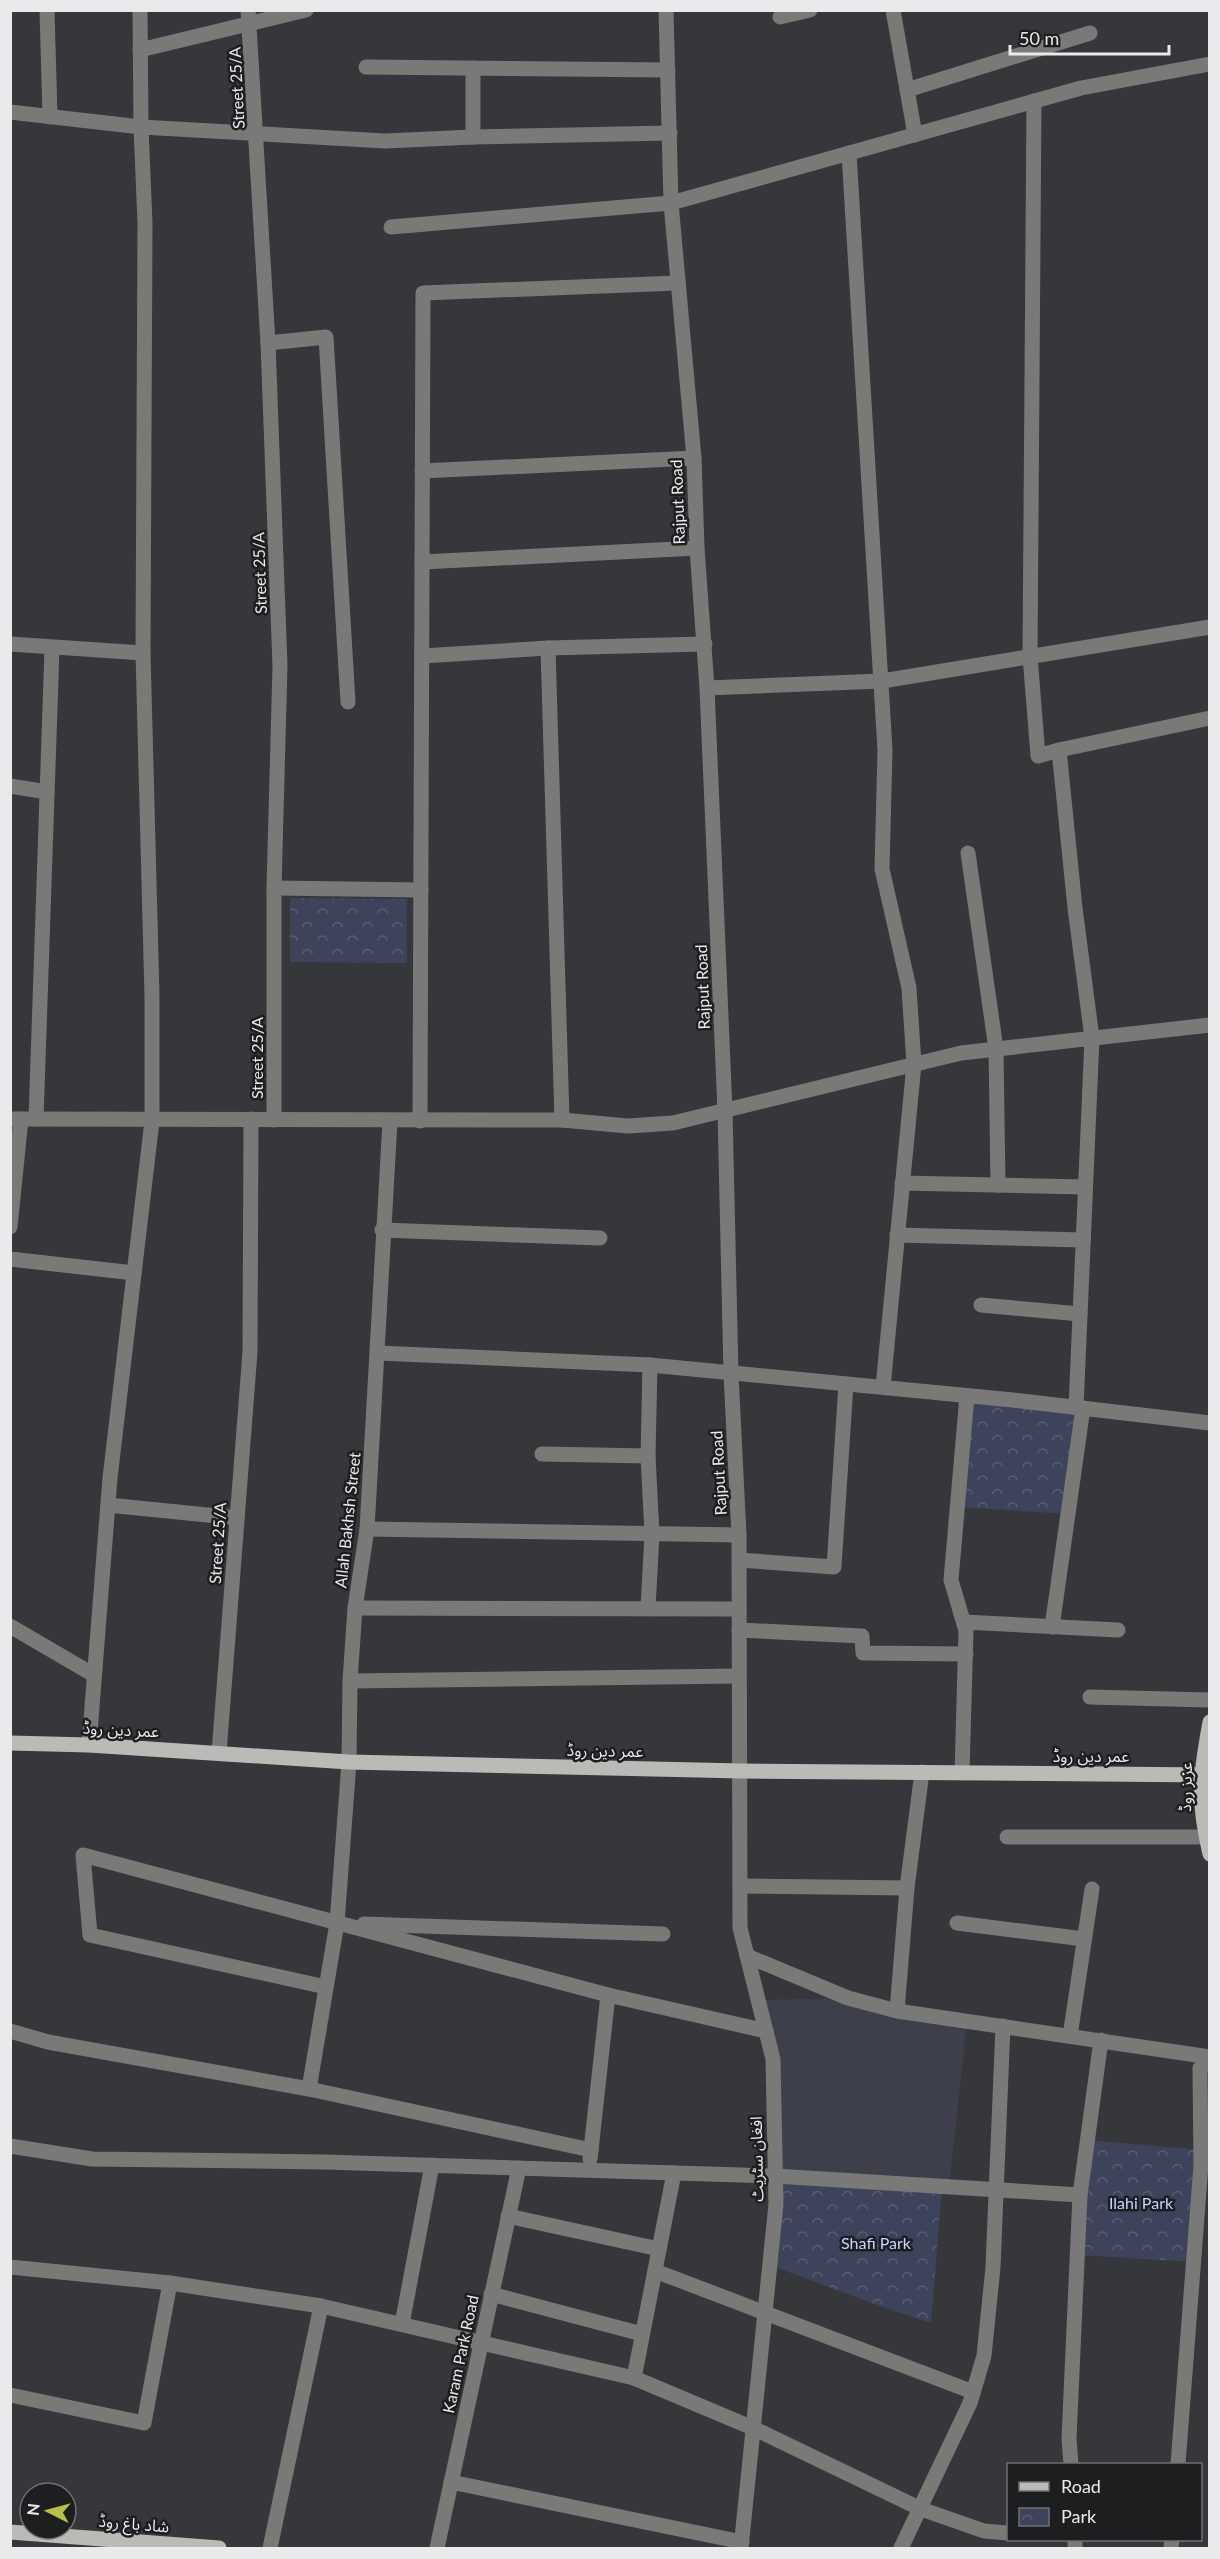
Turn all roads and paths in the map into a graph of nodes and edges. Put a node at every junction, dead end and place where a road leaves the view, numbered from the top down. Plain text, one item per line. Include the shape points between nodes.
1 (47, 10) edge
2 (140, 10) edge
3 (306, 10) edge
4 (666, 10) edge
5 (810, 10) edge
6 (898, 12) edge
7 (780, 17) dead end
8 (249, 18) edge
9 (1090, 33) dead end
10 (140, 50) junction
11 (1209, 64) edge
12 (366, 67) dead end
13 (473, 68) junction
14 (668, 70) junction
15 (907, 90) junction
16 (1034, 101) junction
17 (10, 112) edge
18 (50, 117) junction
19 (141, 127) junction
20 (669, 133) junction
21 (256, 134) junction
22 (915, 135) junction
23 (473, 136) junction
24 (849, 153) junction
25 (671, 203) junction
26 (391, 227) dead end
27 (678, 283) junction
28 (268, 343) junction
29 (694, 458) junction
30 (422, 471) junction
31 (697, 548) junction
32 (422, 562) junction
33 (1209, 627) edge
34 (10, 644) edge
35 (705, 644) junction
36 (548, 648) junction
37 (52, 649) junction
38 (143, 653) junction
39 (422, 656) junction
40 (1030, 656) junction
41 (882, 681) junction
42 (707, 688) junction
43 (348, 702) dead end
44 (1209, 718) edge
45 (1059, 750) junction
46 (10, 786) edge
47 (47, 792) junction
48 (968, 853) dead end
49 (274, 888) junction
50 (421, 890) junction
51 (1209, 1025) edge
52 (1092, 1038) junction
53 (996, 1049) junction
54 (914, 1064) junction
55 (725, 1111) junction
56 (22, 1119) edge
57 (251, 1119) junction
58 (152, 1120) junction
59 (274, 1120) junction
60 (562, 1120) junction
61 (390, 1121) junction
62 (420, 1121) junction
63 (902, 1183) junction
64 (998, 1185) junction
65 (1085, 1187) junction
66 (10, 1227) edge
67 (382, 1230) junction
68 (897, 1235) junction
69 (600, 1238) dead end
70 (1083, 1240) junction
71 (10, 1259) edge
72 (134, 1273) junction
73 (981, 1305) dead end
74 (1080, 1314) junction
75 (378, 1353) junction
76 (650, 1365) junction
77 (731, 1374) junction
78 (846, 1384) junction
79 (883, 1387) junction
80 (967, 1396) junction
81 (1079, 1408) junction
82 (1209, 1423) edge
83 (542, 1454) dead end
84 (648, 1456) junction
85 (108, 1505) junction
86 (237, 1518) junction
87 (367, 1529) junction
88 (652, 1534) junction
89 (740, 1535) junction
90 (739, 1560) junction
91 (355, 1608) junction
92 (648, 1608) junction
93 (739, 1609) junction
94 (964, 1622) junction
95 (10, 1626) edge
96 (1052, 1627) junction
97 (739, 1630) junction
98 (1118, 1630) dead end
99 (966, 1654) junction
100 (94, 1675) junction
101 (738, 1676) junction
102 (350, 1680) junction
103 (1090, 1697) dead end
104 (1209, 1700) edge
105 (1209, 1722) edge
106 (10, 1743) edge
107 (89, 1745) junction
108 (219, 1753) junction
109 (349, 1762) junction
110 (742, 1771) junction
111 (922, 1772) junction
112 (962, 1773) junction
113 (1205, 1774) edge
114 (1007, 1837) dead end
115 (1206, 1837) junction
116 (1209, 1854) edge
117 (740, 1886) junction
118 (907, 1888) junction
119 (1092, 1889) dead end
120 (337, 1923) junction
121 (957, 1923) dead end
122 (663, 1934) dead end
123 (1084, 1939) junction
124 (747, 1956) junction
125 (326, 1987) junction
126 (608, 1995) junction
127 (897, 2011) junction
128 (1003, 2026) junction
129 (10, 2031) edge
130 (766, 2031) junction
131 (1070, 2036) junction
132 (1101, 2040) junction
133 (1209, 2059) edge
134 (309, 2089) junction
135 (10, 2146) edge
136 (591, 2150) junction
137 (432, 2165) junction
138 (519, 2168) junction
139 (589, 2170) junction
140 (674, 2173) junction
141 (775, 2176) junction
142 (997, 2190) junction
143 (1080, 2195) junction
144 (1203, 2213) edge
145 (508, 2216) junction
146 (659, 2248) junction
147 (10, 2267) edge
148 (655, 2271) junction
149 (170, 2283) junction
150 (491, 2294) junction
151 (321, 2306) junction
152 (765, 2313) junction
153 (402, 2324) junction
154 (642, 2334) junction
155 (481, 2341) junction
156 (634, 2378) junction
157 (973, 2392) junction
158 (10, 2395) edge
159 (753, 2428) junction
160 (1071, 2463) edge
161 (1178, 2463) edge
162 (451, 2482) junction
163 (921, 2509) junction
164 (10, 2532) edge
165 (1007, 2533) edge
166 (134, 2545) edge
167 (741, 2545) edge
168 (219, 2548) edge
169 (270, 2548) edge
170 (437, 2548) edge
171 (901, 2548) edge

1 - 18 street
2 - 10 street
3 - 8 street
4 - 14 street, Rajput Road
5 - 7 street
6 - 15 street
8 - 10 street
8 - 21 street, Street 25/A
9 - 15 street
10 - 19 street
11 - 16 street
12 - 13 street
13 - 14 street
13 - 23 street
14 - 20 street, Rajput Road
15 - 22 street
16 - 22 street
16 - 40 street
17 - 18 street
18 - 19 street
19 - 21 street
19 - 38 street via 145,223
20 - 23 street
20 - 25 street, Rajput Road
21 - 23 street via 385,141
21 - 28 street, Street 25/A
22 - 24 street
24 - 25 street
24 - 41 street
25 - 26 street
25 - 27 street, Rajput Road
27 - 29 street, Rajput Road
27 - 30 street via 423,292
28 - 43 street via 326,337
28 - 49 street, Street 25/A via 280,666
29 - 30 street
29 - 31 street, Rajput Road
30 - 32 street
31 - 32 street
31 - 35 street, Rajput Road
32 - 39 street
33 - 40 street
34 - 37 street
35 - 36 street
35 - 42 street, Rajput Road
36 - 39 street
36 - 60 street
37 - 38 street
37 - 47 street
38 - 58 street
39 - 50 street
40 - 41 street
40 - 45 street via 1038,756
41 - 42 street
41 - 54 street via 882,869 909,988
42 - 55 street, Rajput Road
44 - 45 street
45 - 52 street
46 - 47 street
47 - 56 street
48 - 53 street
49 - 50 street
49 - 59 street, Street 25/A
50 - 62 street
51 - 52 street
52 - 53 street
52 - 65 street
53 - 54 street
53 - 64 street
54 - 55 street
54 - 63 street
55 - 60 street via 673,1123 628,1126
55 - 77 street, Rajput Road
56 - 58 street
56 - 66 street
57 - 58 street
57 - 59 street
57 - 86 street, Street 25/A via 250,1352
58 - 72 street
59 - 61 street
60 - 62 street
61 - 62 street
61 - 67 street, Allah Bakhsh Street
63 - 64 street
63 - 68 street
64 - 65 street
65 - 70 street
67 - 69 street
67 - 75 street, Allah Bakhsh Street
68 - 70 street
68 - 79 street
70 - 74 street
71 - 72 street
72 - 85 street
73 - 74 street
74 - 81 street
75 - 76 street
75 - 87 street, Allah Bakhsh Street
76 - 77 street
76 - 84 street
77 - 78 street
77 - 89 street, Rajput Road
78 - 79 street
78 - 90 street via 834,1567
79 - 80 street
80 - 81 street
80 - 94 street via 951,1580
81 - 82 street
81 - 96 street
83 - 84 street
84 - 88 street
85 - 86 street
85 - 100 street
86 - 108 street, Street 25/A
87 - 88 street
87 - 91 street, Allah Bakhsh Street
88 - 89 street
88 - 92 street
89 - 90 street, Rajput Road
90 - 93 street, Rajput Road
91 - 92 street
91 - 102 street, Allah Bakhsh Street
92 - 93 street
93 - 97 street, Rajput Road
94 - 96 street
94 - 99 street
95 - 100 street
96 - 98 street
97 - 99 street via 862,1636 863,1653
97 - 101 street, Rajput Road
99 - 112 street
100 - 107 street
101 - 102 street
101 - 110 street, Rajput Road
102 - 109 street, Allah Bakhsh Street
103 - 104 street
105 - 113 main road, عزیز روڈ
106 - 107 main road, عمر دین روڈ
107 - 108 main road, عمر دین روڈ
108 - 109 main road, عمر دین روڈ
109 - 110 main road, عمر دین روڈ
109 - 120 street, Allah Bakhsh Street
110 - 111 main road, عمر دین روڈ
110 - 117 street, افغان سٹریٹ
111 - 112 main road, عمر دین روڈ
111 - 118 street
112 - 113 main road, عمر دین روڈ
113 - 115 main road, عزیز روڈ via 1199,1799
114 - 115 street
115 - 116 main road, عزیز روڈ
117 - 118 street
117 - 124 street, افغان سٹریٹ via 740,1928
118 - 127 street
119 - 123 street
120 - 122 street
120 - 125 street, Allah Bakhsh Street
120 - 125 street via 83,1855 90,1935
120 - 126 street
121 - 123 street
123 - 131 street
124 - 127 street via 848,1998
124 - 130 street, افغان سٹریٹ
125 - 134 street, Allah Bakhsh Street
126 - 130 street
126 - 136 street
127 - 128 street
128 - 131 street
128 - 142 street
129 - 134 street via 48,2042
130 - 141 street, افغان سٹریٹ via 773,2059
131 - 132 street
132 - 133 street
132 - 143 street
133 - 144 street via 1200,2068
134 - 136 street
135 - 137 street via 92,2159
136 - 139 street
137 - 138 street
137 - 153 street
138 - 139 street
138 - 145 street, Karam Park Road
139 - 140 street
140 - 141 street
140 - 146 street
141 - 142 street
141 - 152 street, افغان سٹریٹ via 776,2204
142 - 143 street
142 - 157 street via 984,2356
143 - 160 street
144 - 161 street
145 - 146 street
145 - 150 street, Karam Park Road
146 - 148 street
147 - 149 street
148 - 152 street
148 - 154 street
149 - 151 street
149 - 158 street via 144,2423
150 - 154 street
150 - 155 street, Karam Park Road
151 - 153 street
151 - 169 street
152 - 157 street
152 - 159 street, افغان سٹریٹ
153 - 155 street
154 - 156 street
155 - 156 street
155 - 162 street, Karam Park Road
156 - 159 street
157 - 163 street
159 - 163 street
159 - 167 street, افغان سٹریٹ
162 - 167 street
162 - 170 street, Karam Park Road
163 - 165 street via 984,2531
163 - 171 street
164 - 166 main road, شاد باغ روڈ
166 - 168 main road, شاد باغ روڈ

